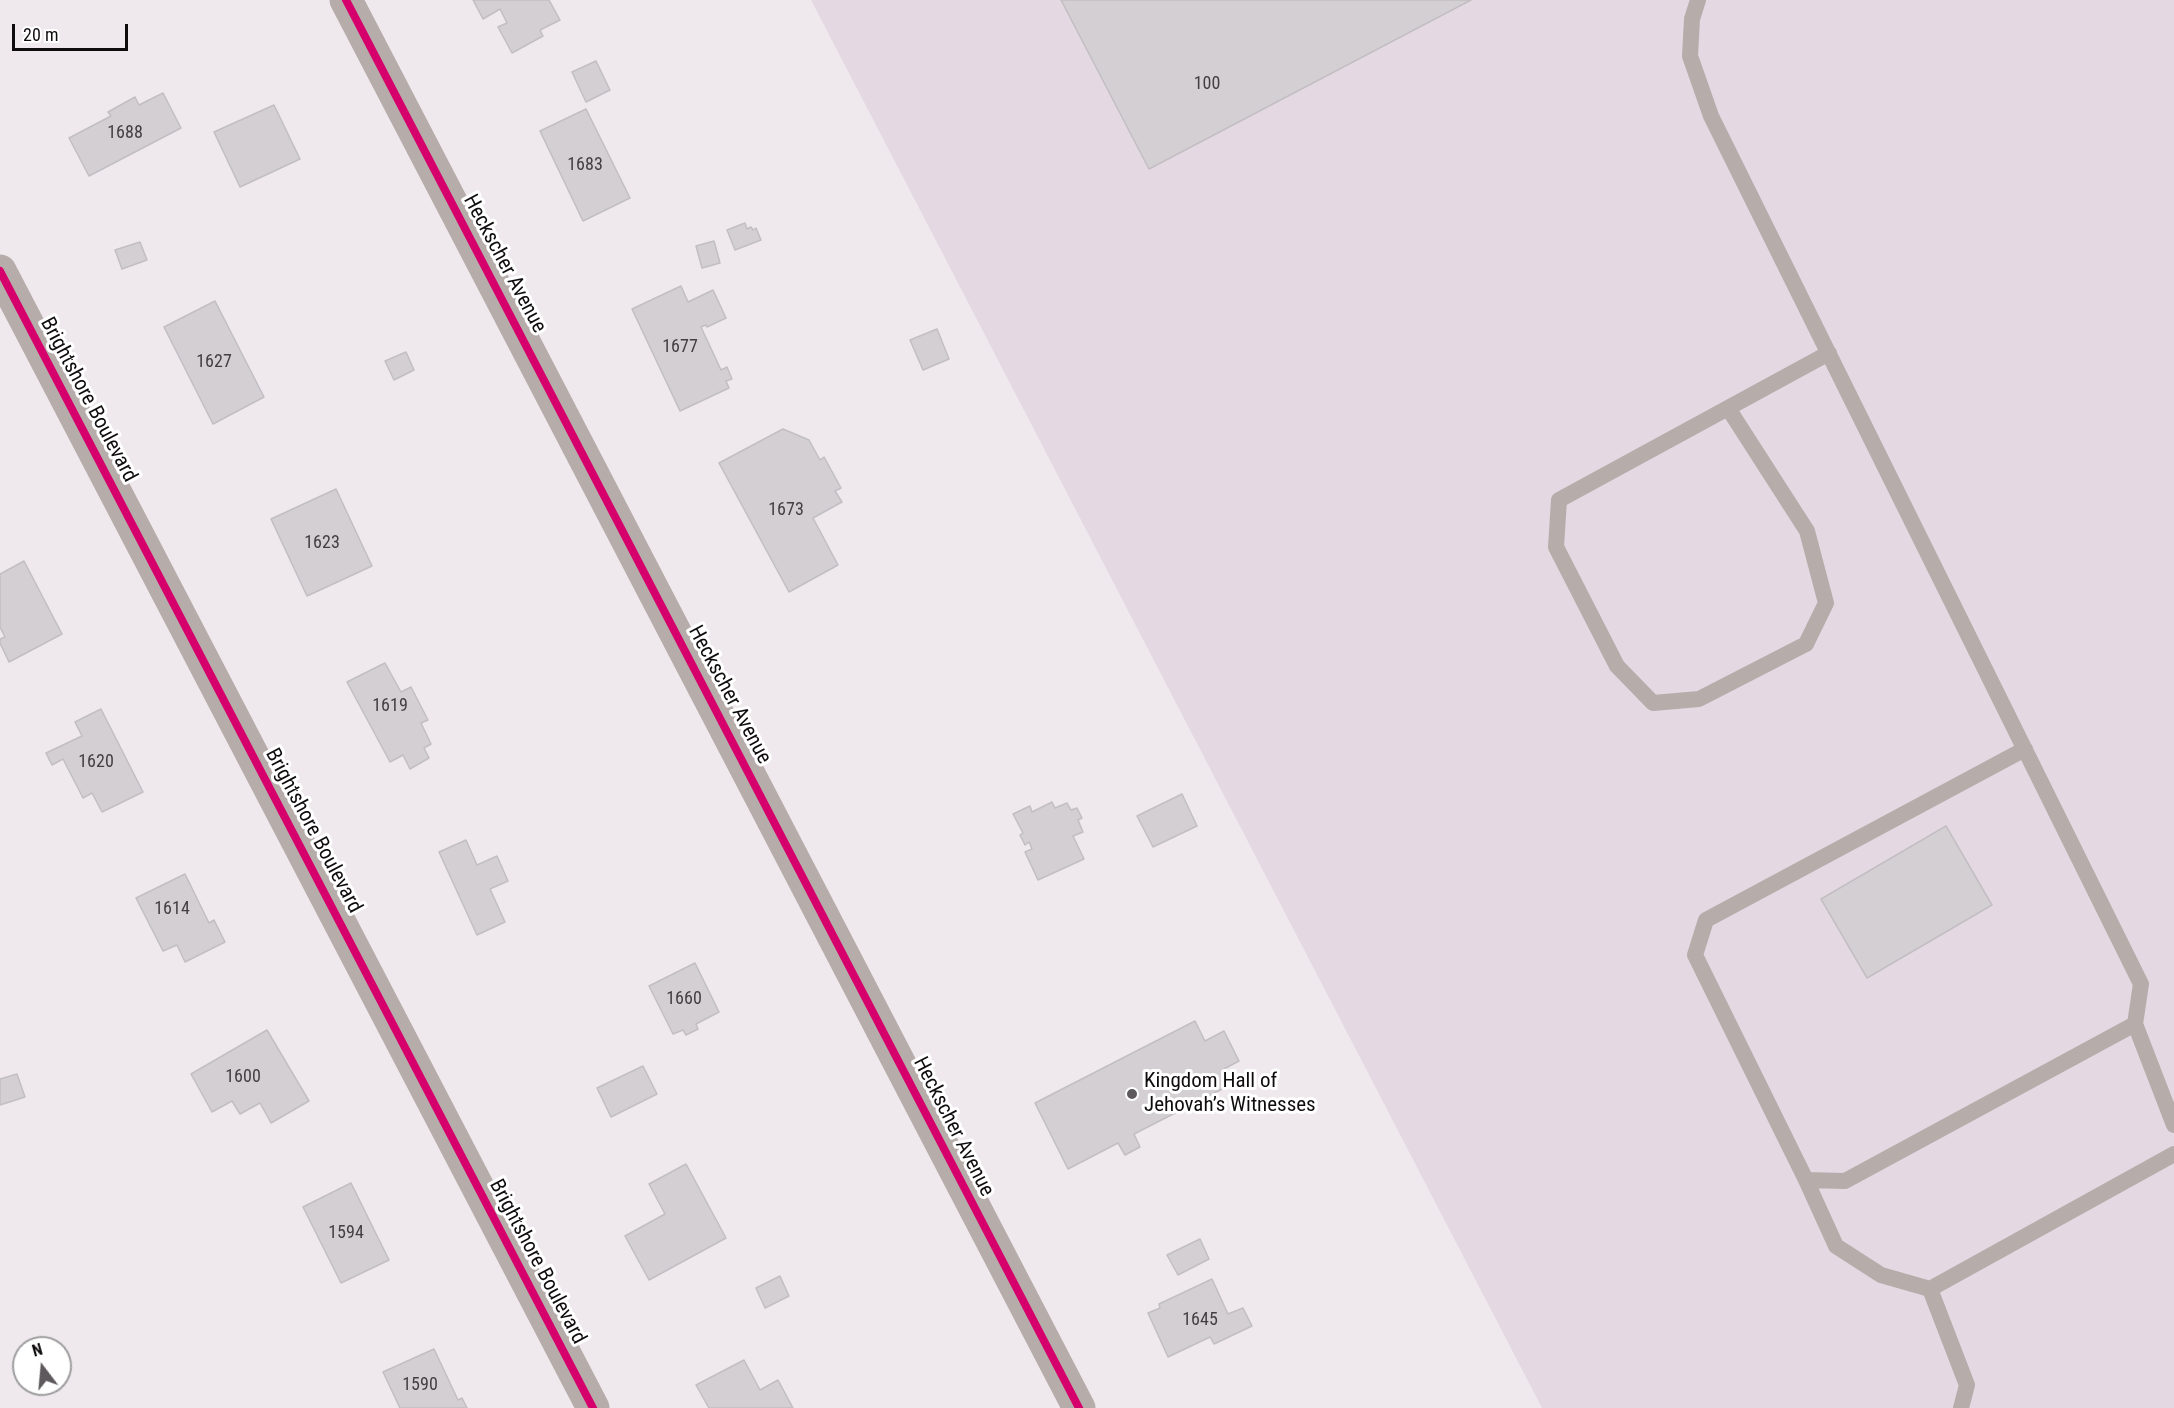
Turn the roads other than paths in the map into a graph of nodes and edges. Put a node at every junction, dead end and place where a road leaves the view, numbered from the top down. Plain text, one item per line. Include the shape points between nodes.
1 (346, 0) edge
2 (1698, 0) edge
3 (0, 271) edge
4 (1829, 353) junction
5 (1728, 408) junction
6 (2025, 749) junction
7 (2135, 1024) junction
8 (2174, 1125) edge
9 (2174, 1154) edge
10 (1806, 1180) junction
11 (1930, 1289) junction
12 (593, 1408) edge
13 (1078, 1408) edge
14 (1961, 1408) edge

1 - 13 street, Heckscher Avenue
2 - 4 lane via 1692,19 1690,56 1711,116
3 - 12 street, Brightshore Boulevard
4 - 5 lane
4 - 6 lane
5 - 5 lane via 1559,500 1556,547 1617,666 1653,702 1699,699 1806,644 1826,603 1807,531
6 - 7 lane via 2141,984
6 - 10 lane via 1706,920 1695,955
7 - 8 lane
7 - 10 lane via 1845,1181
9 - 11 lane
10 - 11 lane via 1836,1246 1881,1275
11 - 14 lane via 1967,1385

